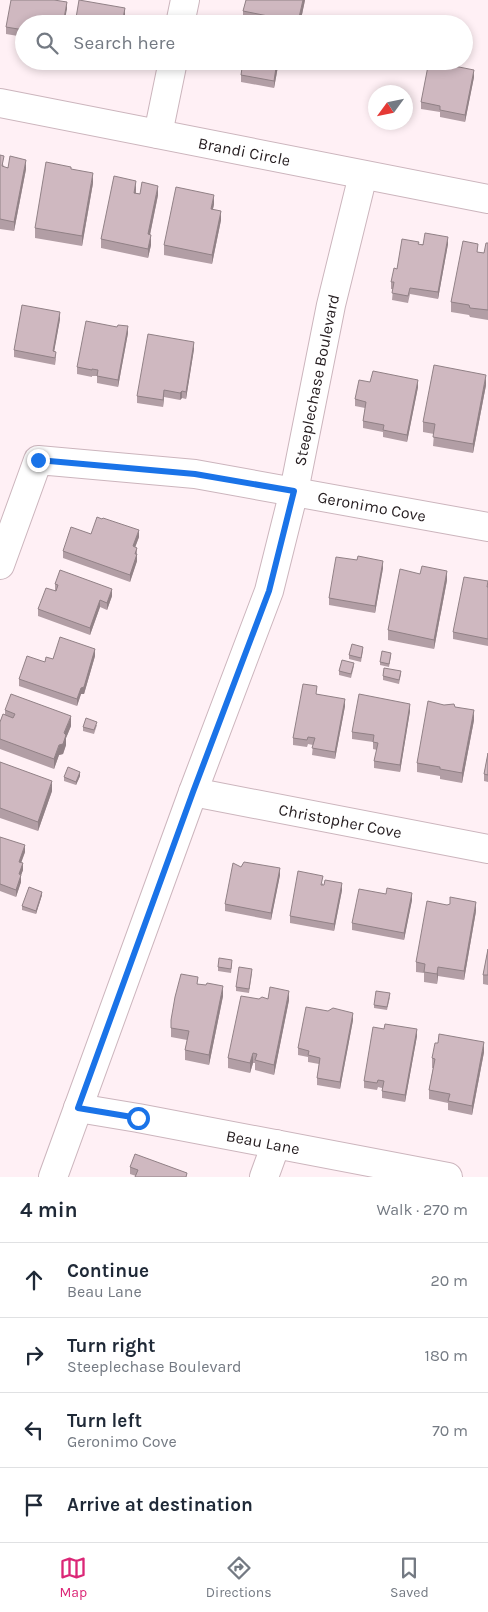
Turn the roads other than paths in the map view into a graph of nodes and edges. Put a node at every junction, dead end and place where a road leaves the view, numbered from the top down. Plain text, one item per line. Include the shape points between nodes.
1 (185, 0) edge
2 (182, 15) edge
3 (171, 70) edge
4 (0, 103) edge
5 (158, 134) junction
6 (363, 174) junction
7 (488, 199) edge
8 (294, 491) junction
9 (488, 527) edge
10 (0, 565) edge
11 (193, 792) junction
12 (488, 849) edge
13 (78, 1108) junction
14 (276, 1144) junction
15 (53, 1177) edge
16 (264, 1177) edge
17 (448, 1177) edge

1 - 2 street
3 - 5 street
4 - 5 street, Brandi Circle
5 - 6 street, Brandi Circle
6 - 7 street, Brandi Circle
6 - 8 street, Steeplechase Boulevard via 331,305
8 - 9 street, Geronimo Cove
8 - 10 street, Geronimo Cove via 195,474 38,460
8 - 11 street, Steeplechase Boulevard via 269,591
11 - 12 street, Christopher Cove
11 - 13 street, Steeplechase Boulevard
13 - 14 street, Beau Lane
13 - 15 street, Steeplechase Boulevard
14 - 16 street
14 - 17 street, Beau Lane

